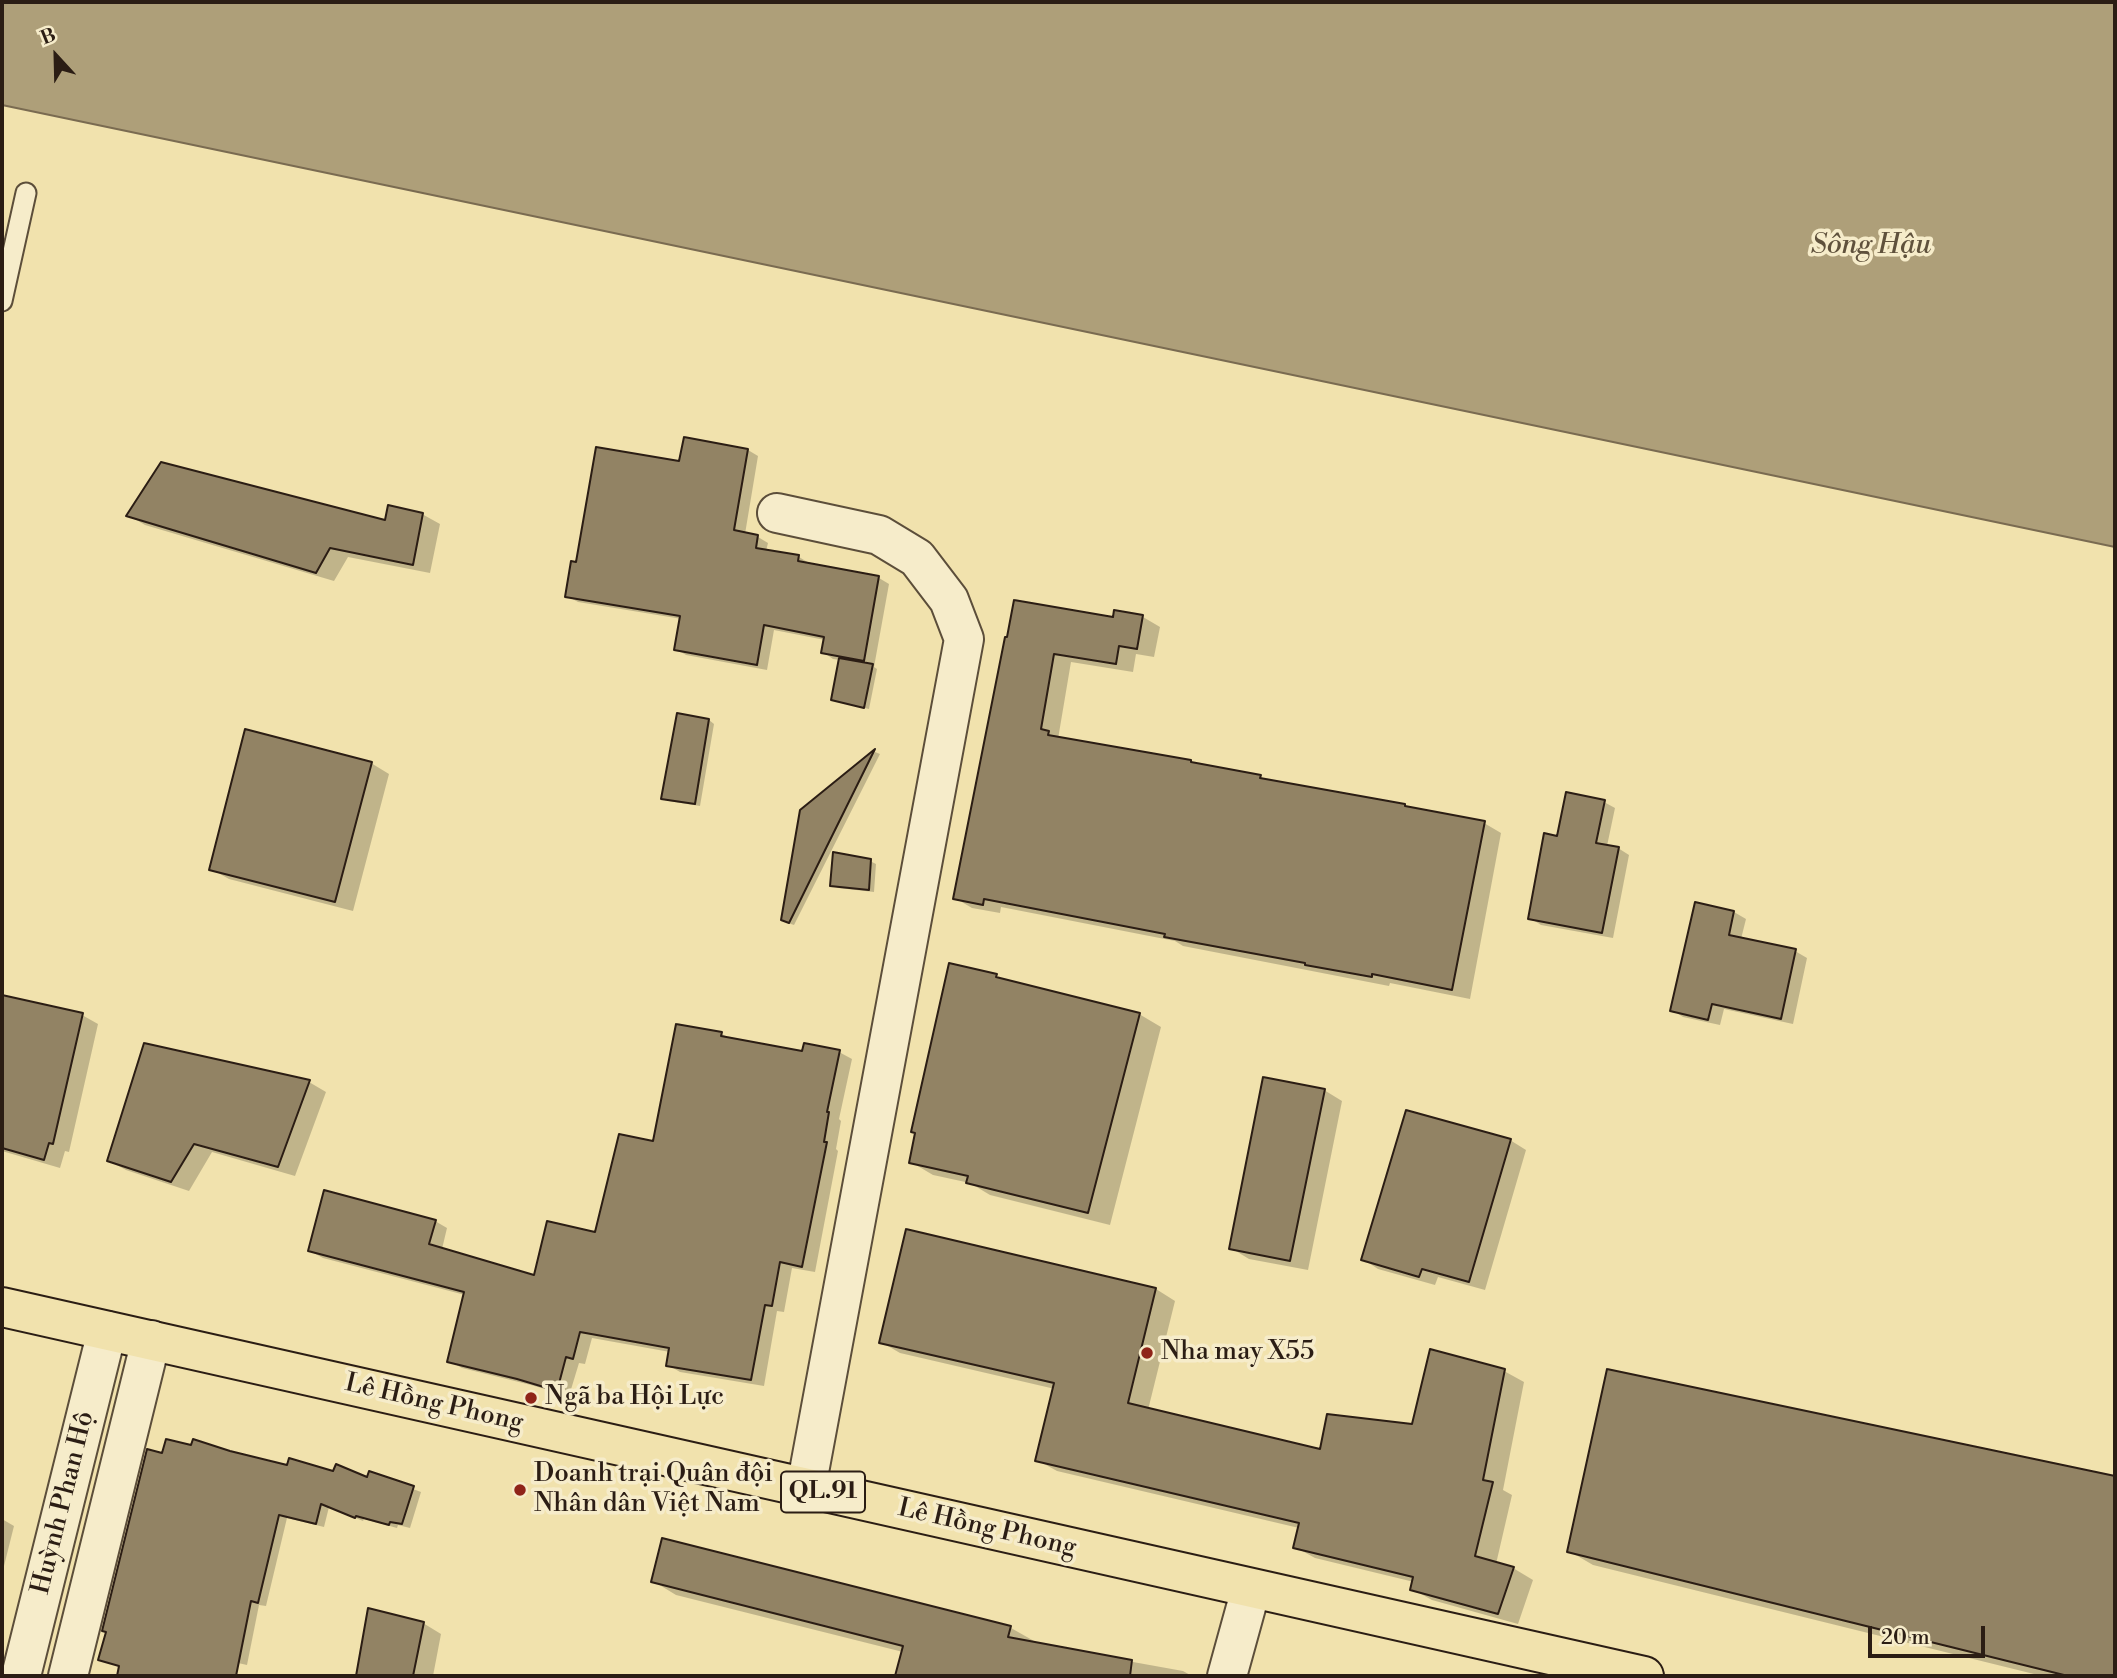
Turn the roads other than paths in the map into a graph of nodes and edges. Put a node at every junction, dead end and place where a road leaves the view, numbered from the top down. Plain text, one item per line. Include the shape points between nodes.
1 (26, 192) dead end
2 (2, 301) edge
3 (777, 513) dead end
4 (2, 1307) edge
5 (107, 1331) junction
6 (151, 1340) junction
7 (806, 1488) junction
8 (1251, 1589) junction
9 (1599, 1671) edge
10 (21, 1676) edge
11 (68, 1676) edge
12 (1227, 1676) edge
13 (1644, 1676) edge

1 - 2 lane
3 - 7 street via 879,535 917,558 949,600 964,639
4 - 5 highway, Lê Hồng Phong / QL.91
5 - 6 highway, Lê Hồng Phong / QL.91
5 - 10 street, Huỳnh Phan Hộ
6 - 7 highway, Lê Hồng Phong / QL.91
6 - 11 street, Huỳnh Phan Hộ
7 - 8 highway, Lê Hồng Phong / QL.91
8 - 9 highway, Lê Hồng Phong / QL.91
8 - 12 street
9 - 13 highway, Lê Hồng Phong / QL.91

